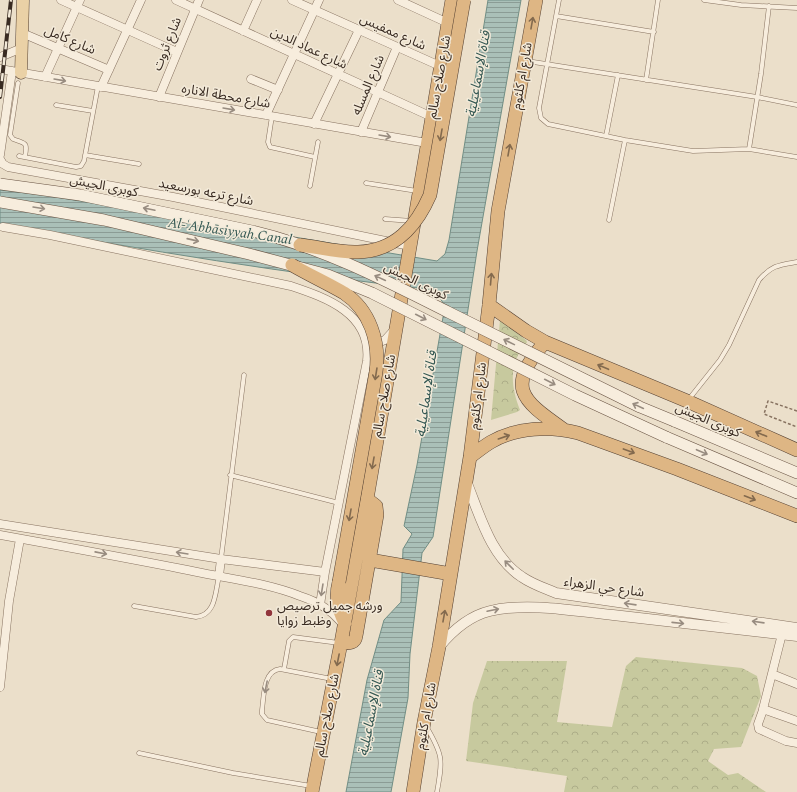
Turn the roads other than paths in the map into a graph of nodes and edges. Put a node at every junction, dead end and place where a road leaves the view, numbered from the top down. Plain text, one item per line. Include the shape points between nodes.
1 (23, 0) edge
2 (61, 0) edge
3 (141, 0) edge
4 (176, 0) edge
5 (198, 0) edge
6 (257, 0) edge
7 (292, 0) edge
8 (319, 0) edge
9 (398, 0) edge
10 (452, 0) edge
11 (464, 0) edge
12 (536, 0) edge
13 (559, 0) edge
14 (658, 0) edge
15 (704, 0) edge
16 (78, 3) edge
17 (769, 6) junction
18 (797, 8) edge
19 (195, 9) junction
20 (314, 10) junction
21 (556, 16) junction
22 (448, 23) junction
23 (128, 29) junction
24 (359, 30) junction
25 (242, 31) junction
26 (22, 32) junction
27 (654, 32) junction
28 (397, 47) junction
29 (22, 48) junction
30 (58, 48) junction
31 (177, 52) junction
32 (294, 54) junction
33 (0, 57) edge
34 (524, 61) junction
35 (546, 64) junction
36 (440, 66) junction
37 (0, 68) edge
38 (109, 70) junction
39 (338, 74) junction
40 (17, 75) junction
41 (618, 75) junction
42 (45, 77) junction
43 (251, 79) dead end
44 (646, 80) junction
45 (100, 86) junction
46 (278, 90) junction
47 (378, 92) junction
48 (158, 97) junction
49 (757, 97) junction
50 (56, 105) dead end
51 (797, 105) edge
52 (93, 111) junction
53 (269, 116) junction
54 (432, 117) junction
55 (314, 124) junction
56 (361, 132) junction
57 (606, 136) junction
58 (625, 140) junction
59 (318, 142) dead end
60 (428, 143) junction
61 (749, 149) junction
62 (0, 155) edge
63 (85, 155) junction
64 (19, 156) dead end
65 (25, 157) junction
66 (315, 157) junction
67 (797, 157) edge
68 (0, 159) edge
69 (139, 164) dead end
70 (366, 183) dead end
71 (0, 184) edge
72 (310, 186) dead end
73 (419, 191) junction
74 (0, 202) edge
75 (385, 219) dead end
76 (610, 220) dead end
77 (414, 221) junction
78 (3, 227) dead end
79 (300, 245) junction
80 (410, 246) junction
81 (797, 262) edge
82 (292, 266) junction
83 (489, 305) junction
84 (397, 324) junction
85 (545, 342) junction
86 (368, 345) junction
87 (244, 375) dead end
88 (687, 401) junction
89 (563, 429) junction
90 (797, 450) edge
91 (470, 457) junction
92 (797, 473) edge
93 (230, 475) junction
94 (466, 481) junction
95 (797, 493) edge
96 (367, 499) junction
97 (339, 503) junction
98 (797, 516) edge
99 (0, 524) edge
100 (0, 535) edge
101 (65, 535) junction
102 (20, 539) junction
103 (63, 546) junction
104 (221, 559) junction
105 (375, 561) junction
106 (325, 572) junction
107 (451, 574) junction
108 (219, 576) junction
109 (556, 593) junction
110 (320, 605) junction
111 (134, 606) dead end
112 (553, 609) junction
113 (344, 624) junction
114 (797, 628) edge
115 (782, 634) junction
116 (797, 636) edge
117 (341, 643) junction
118 (439, 647) junction
119 (284, 669) junction
120 (772, 674) junction
121 (334, 680) junction
122 (797, 684) edge
123 (0, 687) edge
124 (763, 710) junction
125 (797, 721) edge
126 (424, 722) junction
127 (324, 732) junction
128 (797, 743) edge
129 (139, 753) dead end
130 (313, 789) edge
131 (413, 792) edge
132 (437, 792) edge

1 - 26 main road
2 - 16 street
3 - 23 street
4 - 19 street, شارع عماد الدين
5 - 19 street, شارع ثروت
6 - 25 street
7 - 20 street, شارع ممفيس
8 - 20 street
9 - 22 street
10 - 22 highway, شارع صلاح سالم
11 -> 79 highway, bridge via 430,195 420,216 406,233 379,249 347,252
34 -> 12 highway, شارع ام كلثوم
13 - 21 lane
14 - 27 lane
15 - 17 lane
16 - 23 street
16 - 30 street
17 - 18 lane
17 - 49 lane
19 - 25 street, شارع عماد الدين
19 - 31 street, شارع ثروت
20 - 24 street, شارع ممفيس
20 - 32 street
21 - 27 lane
21 - 35 lane
22 - 36 highway, شارع صلاح سالم
23 - 31 street
23 - 38 street
24 - 28 street, شارع ممفيس
24 - 39 street
25 - 32 street, شارع عماد الدين
26 - 29 main road
26 - 30 street, شارع كامل
27 - 44 lane
28 - 36 street, شارع ممفيس
28 - 47 street, شارع المسله
29 - 33 street
29 - 40 main road
30 - 38 street, شارع كامل
30 - 42 street
31 - 48 street, شارع ثروت
32 - 39 street, شارع عماد الدين
32 - 46 street
34 - 35 lane
83 -> 34 highway, شارع ام كلثوم via 498,211
35 - 41 lane
35 - 57 lane via 538,108 542,118 548,124
36 - 54 highway, شارع صلاح سالم
37 - 40 street, شارع محطة الاناره
38 - 45 street
39 - 47 street, شارع عماد الدين
39 - 55 street
40 - 42 street, شارع محطة الاناره
40 - 62 street
40 - 65 lane via 10,135 13,139 26,144
41 - 44 lane
41 - 57 lane
42 -> 45 street, شارع محطة الاناره
43 - 46 street
44 - 49 lane
45 - 48 street, شارع محطة الاناره
45 - 52 lane
46 - 53 street
47 - 54 street, شارع عماد الدين
47 - 56 street, شارع المسله
48 -> 53 street, شارع محطة الاناره
49 - 51 lane
49 - 61 lane
50 - 52 lane
52 - 63 lane
53 - 55 street, شارع محطة الاناره
53 - 66 lane via 270,147
54 - 60 highway, شارع صلاح سالم
55 - 56 street, شارع محطة الاناره
56 -> 60 street, شارع محطة الاناره
57 - 58 lane
58 - 61 lane via 693,151
58 - 76 lane
59 - 66 lane
60 - 73 highway, شارع صلاح سالم
61 - 67 lane
63 - 65 lane via 83,164 79,167
63 - 69 lane
64 - 65 lane
66 - 72 lane
68 - 80 street, شارع ترعه بورسعيد via 8,167 173,197
70 - 73 lane
79 -> 71 main road, كوبرى الجيش, bridge via 275,236 105,200
73 - 77 highway, شارع صلاح سالم
74 -> 82 main road, bridge via 104,220
75 - 77 lane
77 - 80 highway, شارع صلاح سالم
78 - 86 street via 291,286 317,295 344,309 362,329
92 -> 79 main road, كوبرى الجيش, bridge via 640,407 377,276
80 - 84 highway, شارع صلاح سالم
81 - 88 lane via 775,266 759,280 729,345
82 -> 95 main road, bridge via 328,275 372,293 575,395
82 -> 113 highway, bridge via 344,293 366,318 376,341 376,372 337,589 337,603
83 - 85 highway
83 - 91 highway, شارع ام كلثوم
84 - 86 street via 385,340
84 -> 96 highway, شارع صلاح سالم
88 -> 85 highway
85 - 89 highway via 524,372 524,393 532,406
86 - 97 street
87 - 93 lane
90 -> 88 highway
91 -> 89 highway via 491,442 513,434 537,428
89 -> 98 highway via 677,469
91 - 94 highway, شارع ام كلثوم
93 - 97 lane
93 - 104 lane
94 - 107 highway, شارع ام كلثوم
109 -> 94 street, شارع حي الزهراء via 521,577 502,559 489,536
96 - 105 highway via 376,506 377,512
96 - 113 highway, شارع صلاح سالم
97 - 106 street
99 - 101 street
100 - 102 street
101 - 103 street
104 -> 101 street
102 - 103 street
102 - 123 street via 9,601
103 -> 108 street
104 - 106 street
104 - 108 street
105 - 107 highway
105 - 117 highway via 356,639 352,643
106 -> 110 street
118 -> 107 highway, شارع ام كلثوم
108 - 110 street via 287,591
108 - 111 lane via 211,608 202,616
109 - 112 street
114 -> 109 street, شارع حي الزهراء
110 - 113 street
112 -> 115 street, شارع حي الزهراء
118 -> 112 street, شارع حي الزهراء via 461,625 489,611 504,608
113 - 117 highway, شارع صلاح سالم
115 - 116 street, شارع حي الزهراء
115 - 120 street
117 - 119 lane via 293,637 289,641
117 -> 121 highway, شارع صلاح سالم
118 - 126 highway, شارع ام كلثوم
119 - 121 lane
119 -> 127 lane via 273,671 268,677 262,710 264,718 271,722
120 - 122 street
120 - 124 street
121 - 127 highway, شارع صلاح سالم
124 - 125 street
124 - 128 street via 758,724 759,729
126 - 131 highway, شارع ام كلثوم
126 - 132 lane via 441,756 442,768
127 - 130 highway, شارع صلاح سالم
129 - 130 lane

